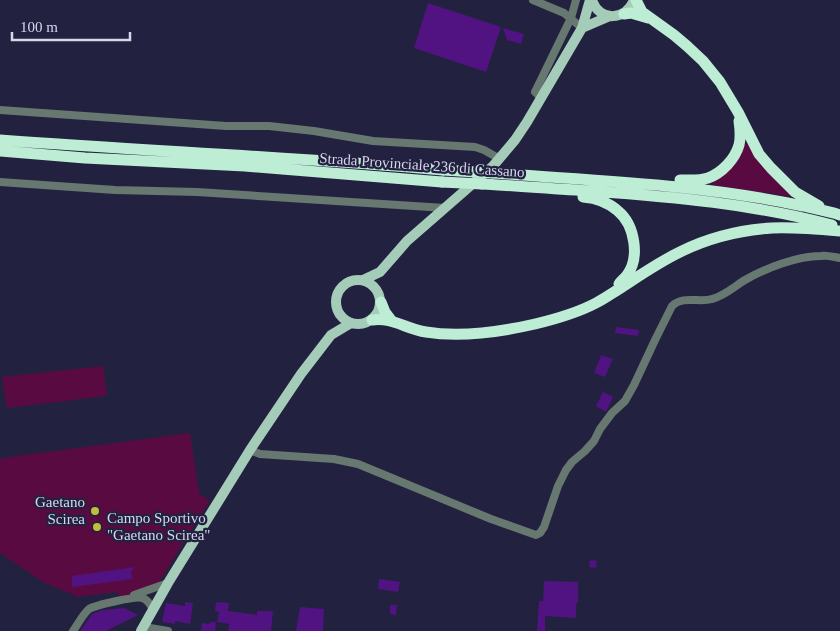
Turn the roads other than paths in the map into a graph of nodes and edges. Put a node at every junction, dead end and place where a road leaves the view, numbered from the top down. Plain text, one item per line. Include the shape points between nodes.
1 (533, 0) edge
2 (576, 0) edge
3 (591, 0) edge
4 (635, 0) edge
5 (624, 14) junction
6 (610, 16) junction
7 (571, 18) junction
8 (648, 18) junction
9 (582, 28) junction
10 (541, 98) junction
11 (0, 110) edge
12 (738, 112) junction
13 (0, 139) edge
14 (0, 151) edge
15 (500, 159) junction
16 (443, 176) junction
17 (570, 179) junction
18 (0, 182) edge
19 (482, 184) junction
20 (445, 208) junction
21 (824, 210) junction
22 (840, 215) edge
23 (840, 229) edge
24 (840, 251) edge
25 (837, 258) edge
26 (380, 272) junction
27 (364, 280) junction
28 (379, 296) junction
29 (597, 303) junction
30 (336, 308) junction
31 (372, 320) junction
32 (391, 320) junction
33 (351, 323) junction
34 (331, 334) junction
35 (250, 450) junction
36 (168, 583) junction
37 (125, 599) junction
38 (153, 609) junction
39 (142, 629) edge
40 (73, 631) edge
41 (168, 631) edge

1 - 7 street
2 - 7 street
3 - 6 main road via 597,10
3 - 9 main road
4 - 5 main road
4 - 8 highway
5 - 6 main road
5 - 8 highway
6 - 9 main road
7 - 9 street
7 - 10 street via 535,92
8 - 12 highway via 674,35 703,61
9 - 10 main road
10 - 15 main road
11 - 15 street via 226,126 270,126 373,141 475,147
12 - 17 highway via 739,144 724,169 709,178 666,180 616,176
12 - 21 highway via 759,154 771,168 795,192
13 - 16 highway, Strada Provinciale 236 di Cassano via 246,155
14 - 16 highway, Strada Provinciale 236 di Cassano
15 - 20 main road
16 - 17 highway, Strada Provinciale 236 di Cassano, bridge via 493,173
16 - 19 highway, Strada Provinciale 236 di Cassano, bridge
17 - 21 highway, Strada Provinciale 236 di Cassano via 696,188
18 - 20 street
19 - 23 highway, Strada Provinciale 236 di Cassano via 738,205
19 - 29 highway via 529,193 591,198 621,212 630,227 634,258 628,274
20 - 26 main road via 407,241
21 - 22 highway, Strada Provinciale 236 di Cassano
23 - 29 highway via 771,228 705,242 661,262
24 - 25 street
25 - 35 street via 822,255 774,266 712,300 676,301 624,401 594,441 566,470 544,527 536,535 358,464 334,459 260,454
26 - 27 main road
26 - 28 main road
27 - 28 main road
27 - 30 main road via 342,286
28 - 31 main road via 380,309
28 - 32 highway
29 - 32 highway via 552,320 470,334 414,330
30 - 33 main road
30 - 34 main road
31 - 32 highway
31 - 33 main road
33 - 34 main road
34 - 35 main road
35 - 36 main road
36 - 37 street
36 - 38 main road
37 - 38 street via 143,598
37 - 40 street via 90,609
38 - 39 main road
39 - 41 street

